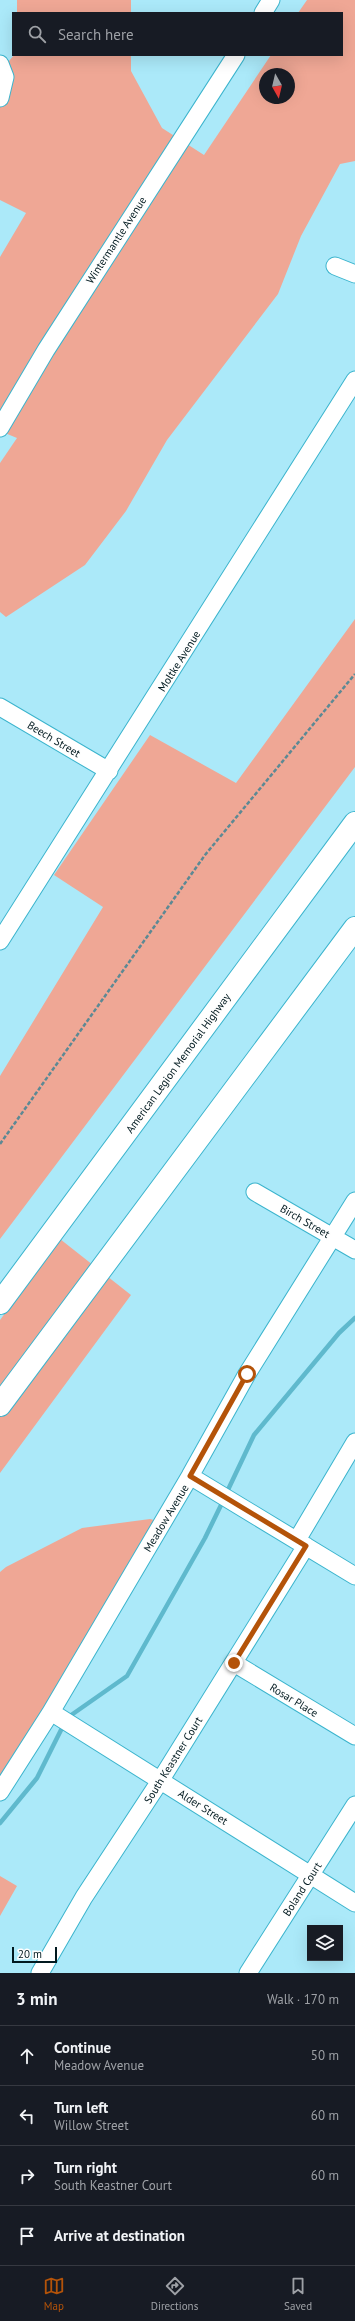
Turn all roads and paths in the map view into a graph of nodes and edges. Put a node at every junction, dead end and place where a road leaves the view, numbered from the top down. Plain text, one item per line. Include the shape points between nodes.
1 (271, 0) edge
2 (264, 12) edge
3 (235, 56) edge
4 (2, 68) edge
5 (0, 98) edge
6 (335, 266) dead end
7 (355, 274) edge
8 (355, 380) edge
9 (0, 428) edge
10 (355, 674) edge
11 (0, 707) edge
12 (109, 771) junction
13 (355, 823) edge
14 (355, 928) edge
15 (0, 941) edge
16 (0, 1144) edge
17 (255, 1192) dead end
18 (355, 1201) edge
19 (333, 1236) junction
20 (355, 1250) edge
21 (0, 1303) edge
22 (23, 1374) junction
23 (0, 1405) edge
24 (0, 1415) edge
25 (355, 1442) edge
26 (190, 1476) junction
27 (302, 1543) junction
28 (355, 1576) edge
29 (234, 1663) junction
30 (51, 1712) junction
31 (355, 1736) edge
32 (160, 1781) junction
33 (0, 1792) edge
34 (355, 1805) edge
35 (312, 1875) junction
36 (355, 1903) edge
37 (40, 1973) edge
38 (248, 1973) edge

1 - 2 street
3 - 9 street, Wintermantle Avenue via 46,350
4 - 5 street via 5,83
6 - 7 street
8 - 12 street, Moltke Avenue
10 - 16 path via 205,855
11 - 12 street, Beech Street
12 - 15 street, Moltke Avenue
13 - 21 highway, American Legion Memorial Highway
14 - 22 highway
17 - 19 street, Birch Street
18 - 19 street, Meadow Avenue
19 - 20 street, Birch Street
19 - 26 street, Meadow Avenue via 247,1374
22 - 23 highway
22 - 24 highway
25 - 27 street, South Keastner Court
26 - 27 street
26 - 30 street, Meadow Avenue
27 - 28 street
27 - 29 street, South Keastner Court
29 - 31 street, Rosar Place
29 - 32 street, South Keastner Court
30 - 32 street, Alder Street
30 - 33 street, Meadow Avenue
32 - 35 street, Alder Street
32 - 37 street, South Keastner Court via 84,1897
34 - 35 street, Boland Court
35 - 36 street, Alder Street
35 - 38 street, Boland Court

